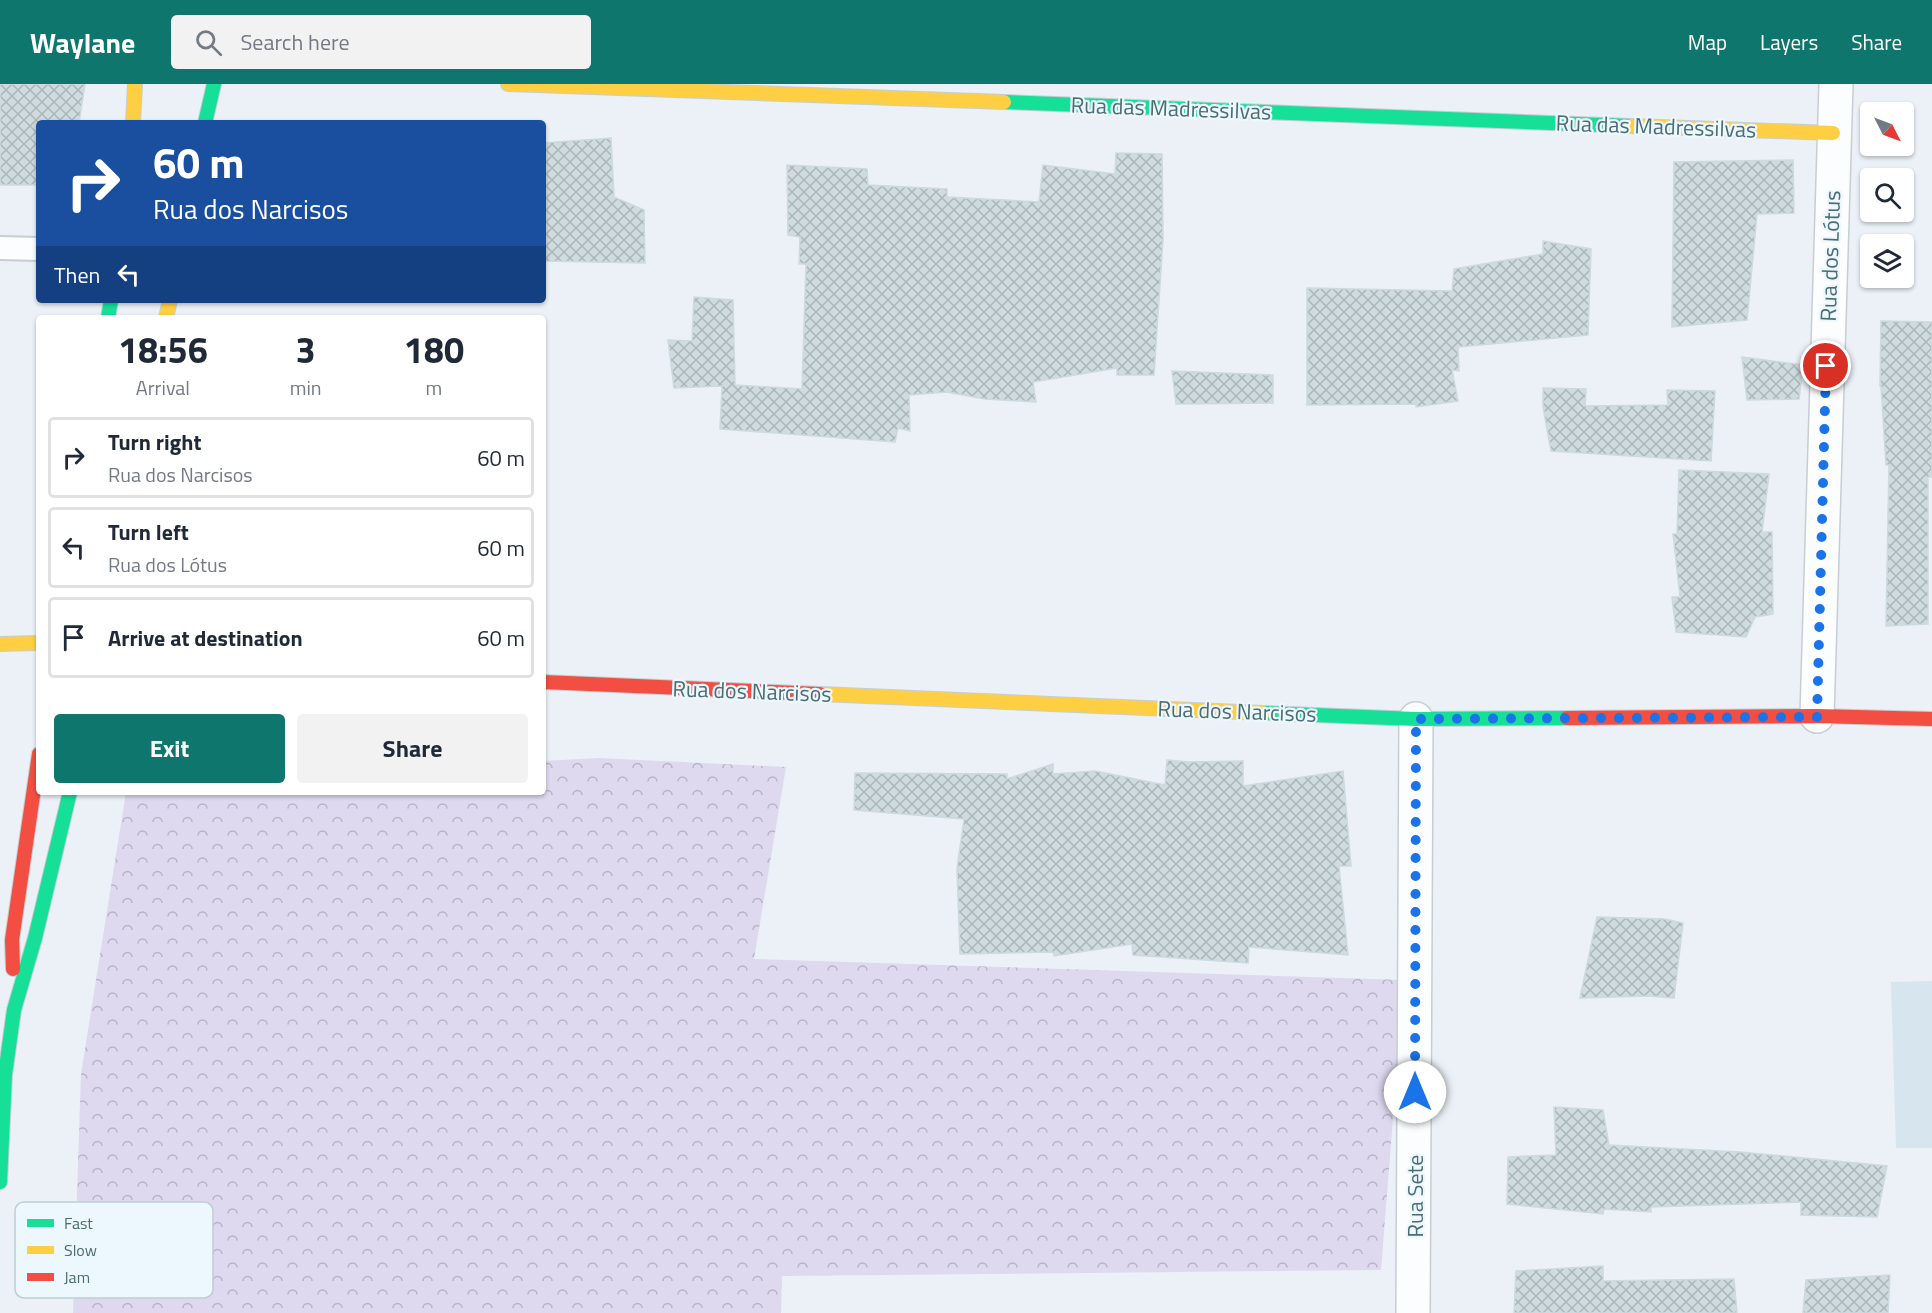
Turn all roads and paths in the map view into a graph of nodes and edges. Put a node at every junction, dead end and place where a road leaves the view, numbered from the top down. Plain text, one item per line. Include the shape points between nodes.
1 (135, 84) edge
2 (214, 84) edge
3 (508, 84) edge
4 (1836, 84) edge
5 (133, 120) edge
6 (207, 120) edge
7 (1833, 133) junction
8 (0, 248) edge
9 (36, 249) edge
10 (0, 644) edge
11 (36, 644) edge
12 (546, 682) edge
13 (1817, 717) junction
14 (1416, 719) junction
15 (1932, 719) edge
16 (36, 775) edge
17 (69, 795) edge
18 (14, 1010) junction
19 (3, 1073) edge
20 (0, 1182) edge
21 (1413, 1313) edge

1 - 5 street
2 - 6 street
3 - 7 street, Rua das Madressilvas
4 - 7 street, Rua dos Lótus
7 - 13 street, Rua dos Lótus
8 - 9 lane
10 - 11 street
12 - 14 street, Rua dos Narcisos
13 - 14 street, Rua dos Narcisos
13 - 15 street, Rua dos Narcisos
14 - 21 street, Rua Sete
16 - 18 street via 12,940
17 - 18 street
18 - 19 street
19 - 20 street

